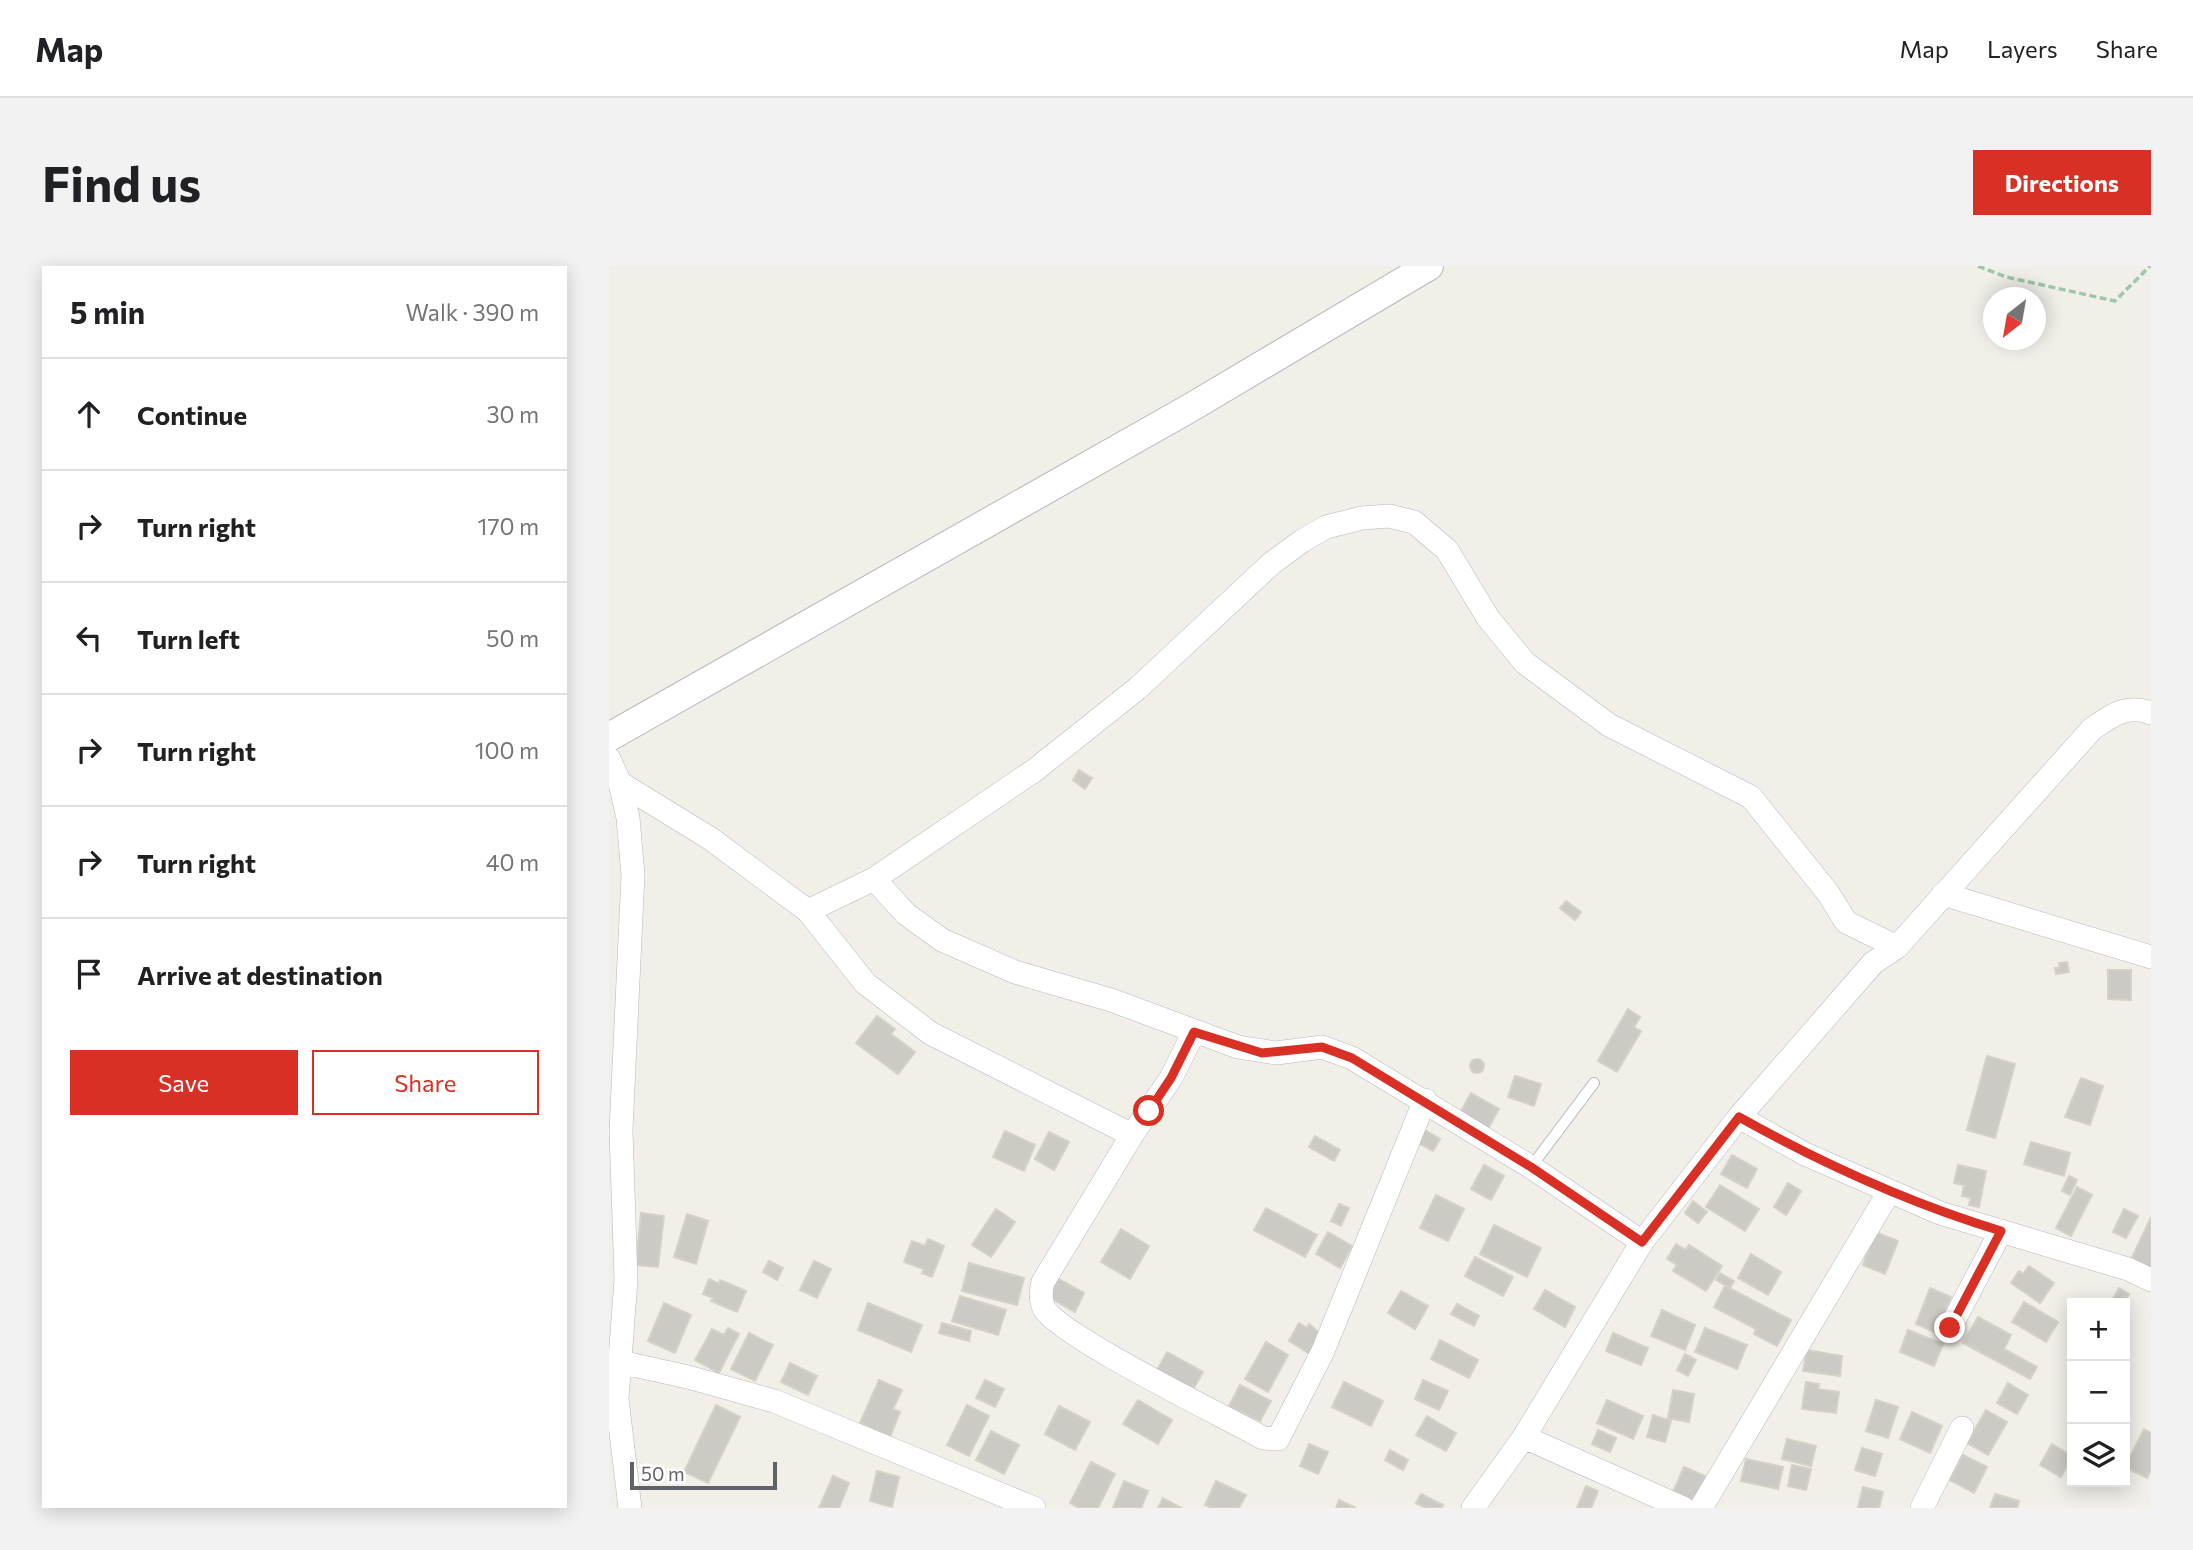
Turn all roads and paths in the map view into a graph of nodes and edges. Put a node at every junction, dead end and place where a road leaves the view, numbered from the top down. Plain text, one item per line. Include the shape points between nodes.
1 (1429, 266) edge
2 (1978, 266) edge
3 (2150, 266) edge
4 (2151, 713) edge
5 (609, 737) edge
6 (609, 759) edge
7 (620, 783) junction
8 (874, 879) junction
9 (1943, 894) junction
10 (808, 911) junction
11 (1897, 947) junction
12 (2151, 957) edge
13 (1194, 1032) junction
14 (1594, 1083) dead end
15 (1425, 1100) junction
16 (1739, 1117) junction
17 (1132, 1135) junction
18 (1531, 1167) junction
19 (1889, 1192) junction
20 (2001, 1231) junction
21 (1642, 1242) junction
22 (2151, 1280) edge
23 (616, 1319) edge
24 (1950, 1328) dead end
25 (620, 1362) junction
26 (613, 1401) edge
27 (1962, 1428) dead end
28 (1524, 1437) junction
29 (630, 1508) edge
30 (1034, 1508) edge
31 (1473, 1508) edge
32 (1683, 1508) edge
33 (1701, 1508) edge
34 (1922, 1508) edge

1 - 5 street via 1190,408
2 - 3 path via 2006,277 2115,302
4 - 9 street via 2135,708 2116,712 2092,729
6 - 7 street
7 - 10 street via 711,839
7 - 23 street via 633,875 621,1130 626,1280
8 - 10 street
8 - 11 street via 1035,770 1139,688 1272,563 1302,541 1326,527 1389,516 1414,522 1447,550 1488,618 1525,663 1609,725 1751,797 1846,922
8 - 13 street via 906,914 942,940 1015,972 1111,1000
9 - 11 street
9 - 12 street
10 - 17 street via 865,983 930,1033
11 - 16 street via 1874,963
13 - 15 street via 1262,1053 1322,1047 1352,1058
13 - 17 street via 1171,1078
14 - 18 lane
15 - 17 street via 1323,1351 1283,1432 1274,1440 1085,1342 1044,1308 1043,1282
15 - 18 street
16 - 19 street via 1805,1154
16 - 21 street
18 - 21 street
19 - 20 street
19 - 33 street
20 - 22 street
20 - 24 street
21 - 28 street
23 - 25 street
25 - 26 street
25 - 30 street via 774,1401
26 - 29 street
27 - 34 street
28 - 31 street
28 - 32 street

